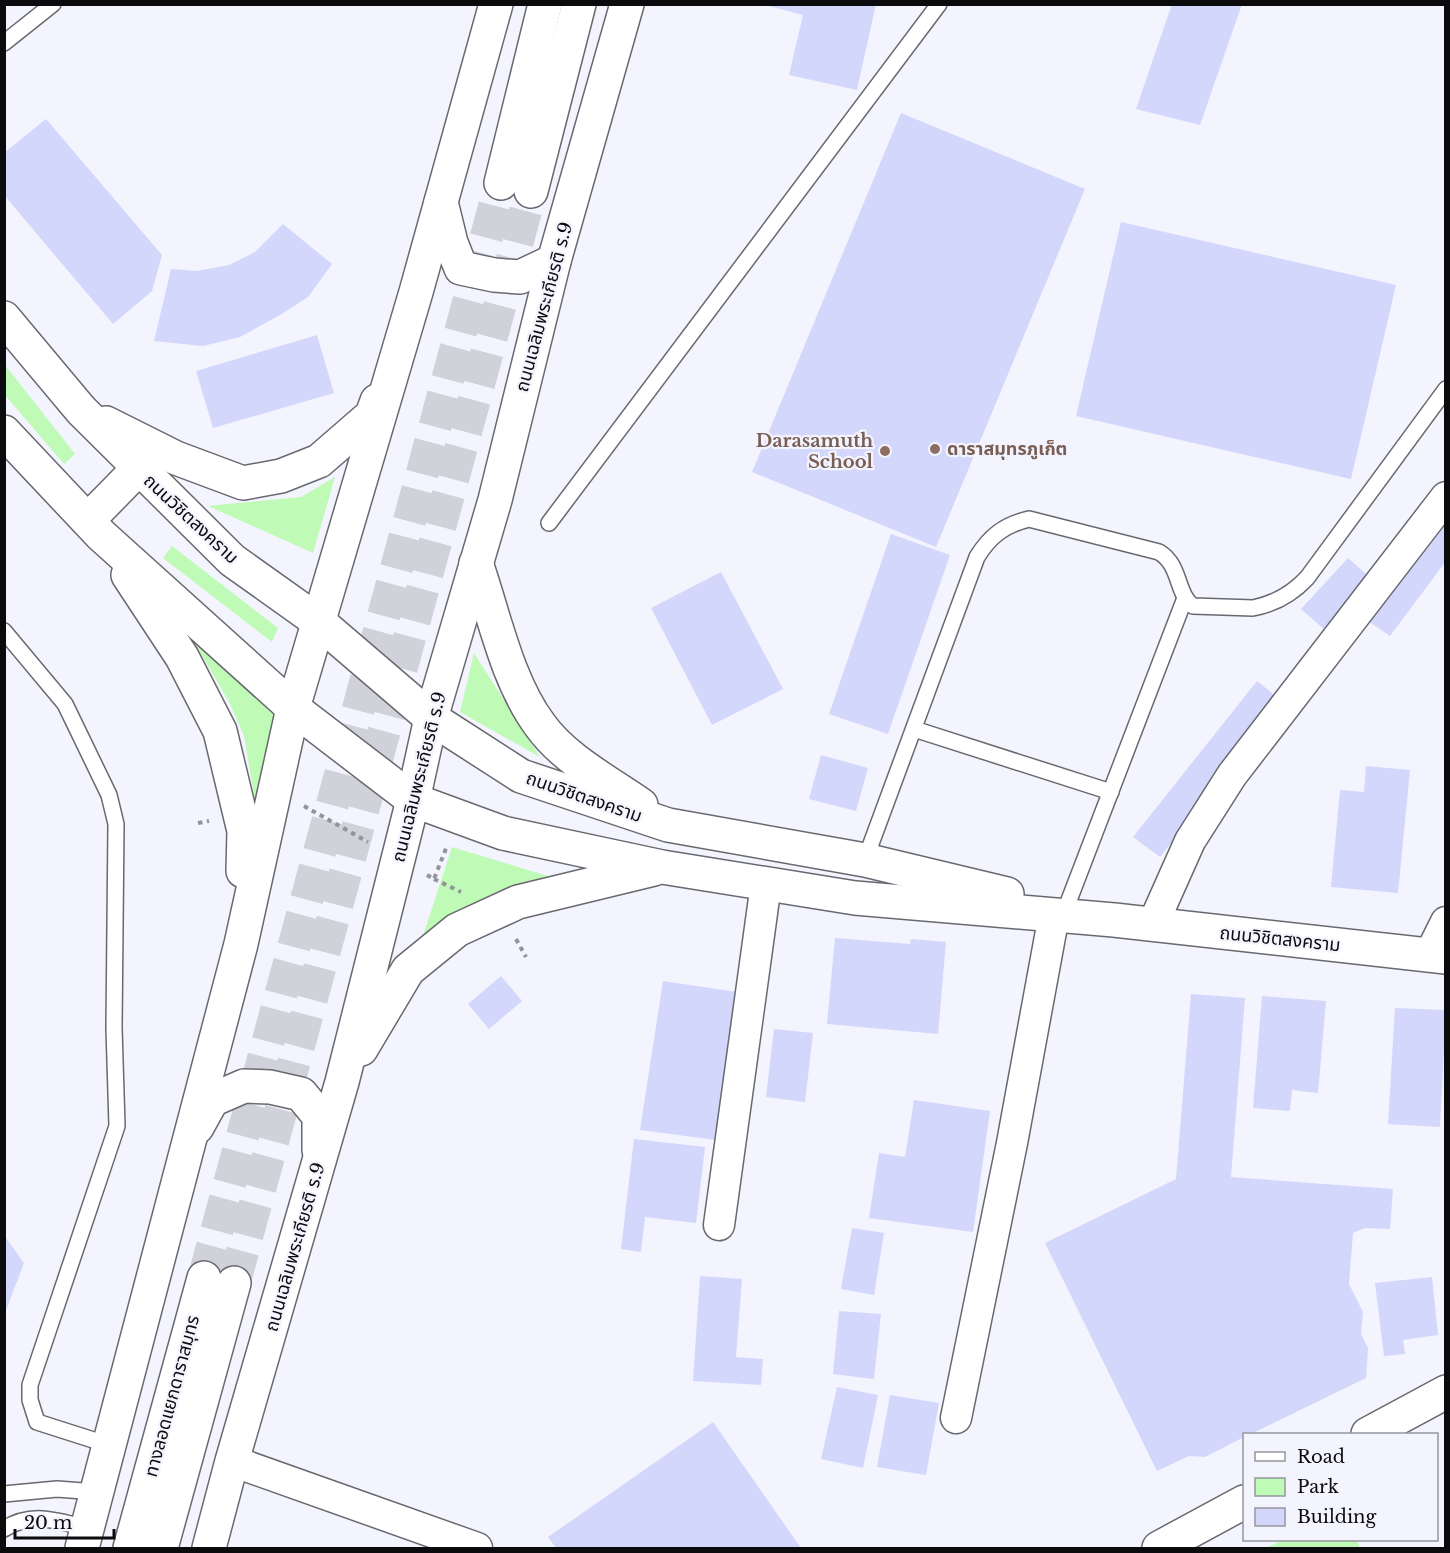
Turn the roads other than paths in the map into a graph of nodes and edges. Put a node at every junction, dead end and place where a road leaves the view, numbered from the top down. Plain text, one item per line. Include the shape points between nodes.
1 (52, 4) edge
2 (496, 4) edge
3 (545, 4) edge
4 (579, 4) edge
5 (627, 4) edge
6 (939, 4) edge
7 (4, 43) edge
8 (441, 201) junction
9 (554, 261) junction
10 (416, 292) junction
11 (4, 318) edge
12 (1446, 388) edge
13 (81, 410) junction
14 (4, 432) edge
15 (138, 469) junction
16 (1446, 497) edge
17 (549, 523) dead end
18 (95, 527) junction
19 (476, 563) junction
20 (1185, 598) junction
21 (319, 622) junction
22 (4, 632) edge
23 (293, 708) junction
24 (431, 718) junction
25 (914, 729) junction
26 (1111, 792) junction
27 (413, 800) junction
28 (668, 825) junction
29 (865, 860) junction
30 (662, 867) junction
31 (766, 884) junction
32 (1060, 911) junction
33 (1446, 922) edge
34 (1153, 924) junction
35 (241, 944) junction
36 (1437, 956) edge
37 (342, 1082) junction
38 (189, 1141) junction
39 (319, 1163) junction
40 (719, 1225) dead end
41 (1446, 1392) edge
42 (956, 1418) dead end
43 (1370, 1433) edge
44 (109, 1445) junction
45 (232, 1461) junction
46 (96, 1492) junction
47 (4, 1494) edge
48 (1243, 1503) edge
49 (4, 1529) edge
50 (85, 1538) edge
51 (130, 1548) edge
52 (161, 1548) edge
53 (209, 1548) edge
54 (477, 1548) edge
55 (1158, 1548) edge

1 - 7 lane
2 - 8 main road
3 - 4 main road via 516,187
5 - 9 main road, ถนนเฉลิมพระเกียรติ ร.9
6 - 17 lane
8 - 9 main road via 461,268 520,277
8 - 10 main road
9 - 19 main road, ถนนเฉลิมพระเกียรติ ร.9
10 - 13 main road via 372,415 319,461 281,476 243,483 176,458
10 - 21 main road
11 - 13 main road, ถนนวิชิตสงคราม
12 - 20 lane via 1295,590 1253,608 1193,606
13 - 15 main road, ถนนวิชิตสงคราม
14 - 18 main road, ถนนวิชิตสงคราม
15 - 18 main road
15 - 21 main road, ถนนวิชิตสงคราม via 232,560
16 - 34 street via 1232,775 1190,841
18 - 23 main road, ถนนวิชิตสงคราม
18 - 35 main road via 182,657 220,731 244,831
19 - 24 main road, ถนนเฉลิมพระเกียรติ ร.9
19 - 28 main road via 518,688 541,727 570,755
20 - 25 lane via 1176,571 1158,552 1029,519 1013,523 987,542 977,557
20 - 26 lane
21 - 23 main road
21 - 24 main road, ถนนวิชิตสงคราม
22 - 44 lane via 65,704 109,795 116,824 117,1126 30,1385 37,1422
23 - 27 main road, ถนนวิชิตสงคราม
23 - 35 main road
24 - 27 main road, ถนนเฉลิมพระเกียรติ ร.9
24 - 28 main road, ถนนวิชิตสงคราม via 521,776
25 - 26 lane
25 - 29 lane
26 - 32 lane
27 - 30 main road, ถนนวิชิตสงคราม via 503,833
27 - 37 main road, ถนนเฉลิมพระเกียรติ ร.9
28 - 29 main road, ถนนวิชิตสงคราม
29 - 32 main road, ถนนวิชิตสงคราม
30 - 31 main road, ถนนวิชิตสงคราม
30 - 37 main road via 518,902 457,930 408,969
31 - 32 main road, ถนนวิชิตสงคราม via 855,898
31 - 40 street
32 - 34 main road, ถนนวิชิตสงคราม
32 - 42 street
33 - 36 street
34 - 36 main road, ถนนวิชิตสงคราม
35 - 38 main road
37 - 39 main road, ถนนเฉลิมพระเกียรติ ร.9
38 - 39 main road via 212,1100 244,1086 270,1087 301,1094 319,1116
38 - 44 main road
39 - 45 main road, ถนนเฉลิมพระเกียรติ ร.9
41 - 43 main road
44 - 46 main road
45 - 53 main road, ถนนเฉลิมพระเกียรติ ร.9
45 - 54 street
46 - 47 lane via 57,1489
46 - 50 main road
48 - 55 main road
49 - 50 lane via 18,1521 43,1518
51 - 52 main road, ทางลอดแยกดาราสมุทร via 219,1280

